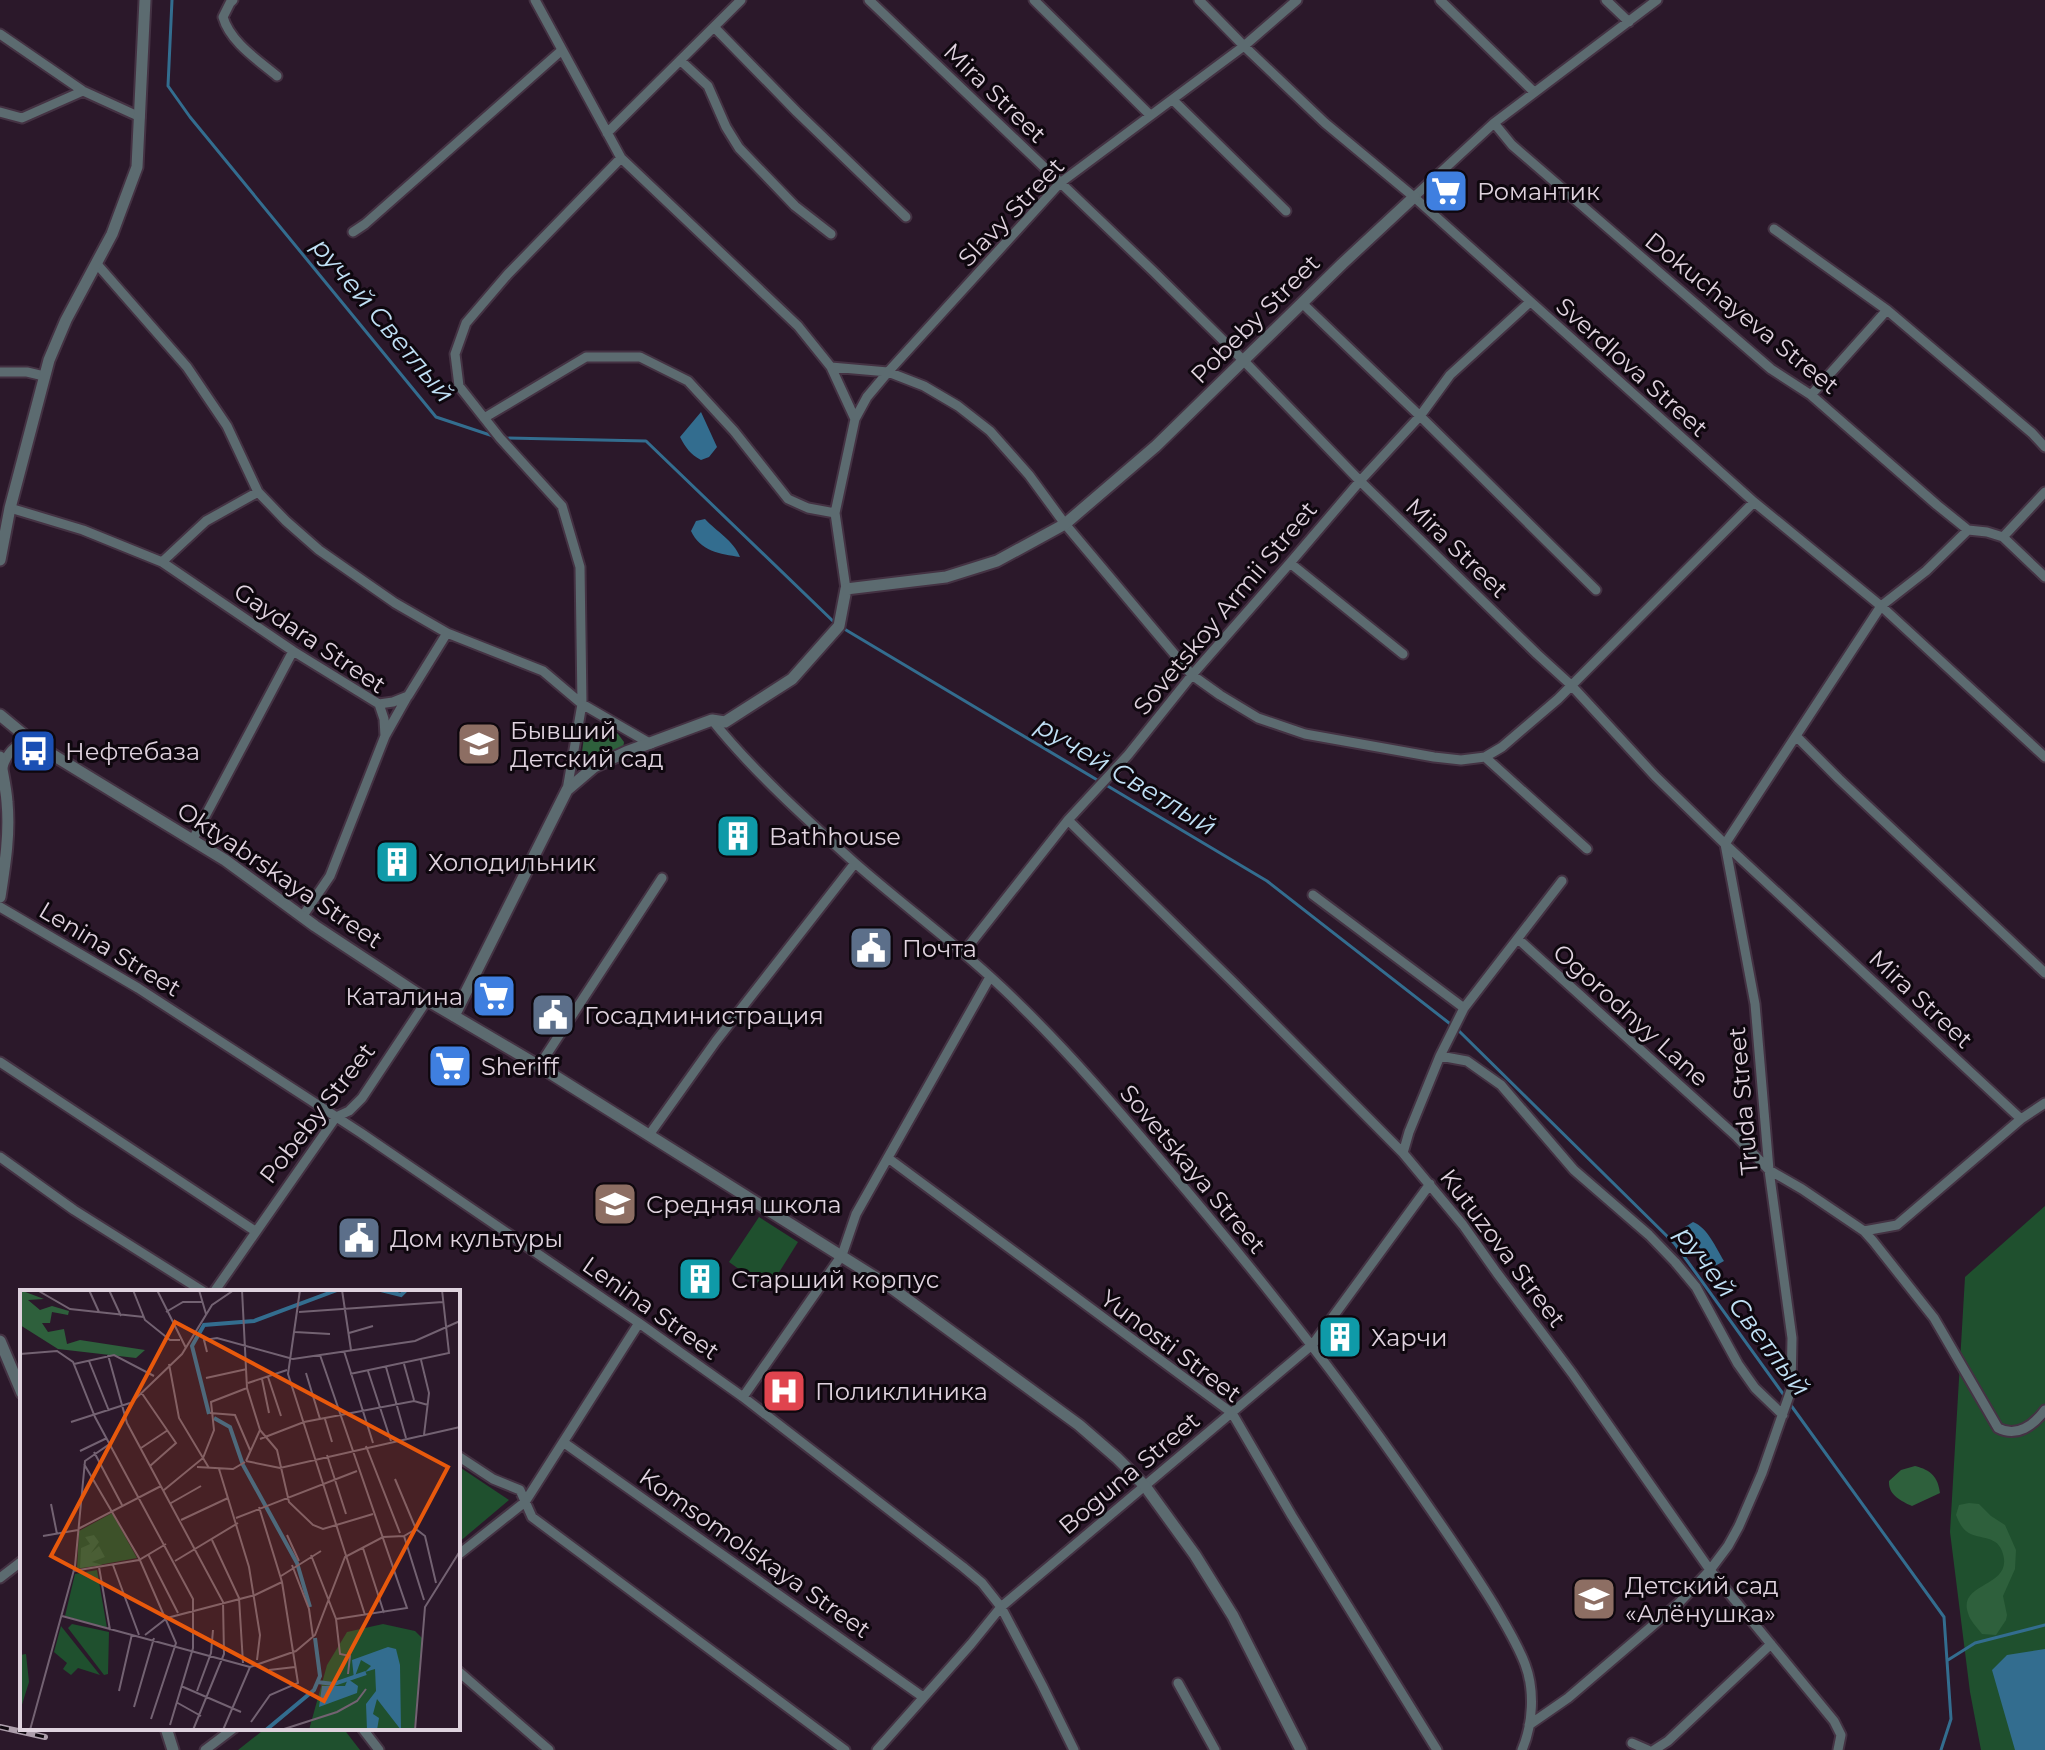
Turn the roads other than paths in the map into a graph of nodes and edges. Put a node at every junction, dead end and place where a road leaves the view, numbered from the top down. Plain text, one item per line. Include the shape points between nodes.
1 (145, 0) edge
2 (233, 0) edge
3 (535, 0) edge
4 (741, 0) edge
5 (869, 0) edge
6 (1034, 0) edge
7 (1199, 0) edge
8 (1297, 0) edge
9 (1440, 0) edge
10 (1606, 0) edge
11 (1657, 0) edge
12 (1629, 22) junction
13 (714, 27) junction
14 (0, 34) edge
15 (1244, 46) junction
16 (562, 50) junction
17 (681, 61) junction
18 (277, 76) dead end
19 (83, 91) junction
20 (1534, 92) junction
21 (1173, 100) junction
22 (0, 112) edge
23 (1150, 115) junction
24 (140, 117) junction
25 (1494, 123) junction
26 (607, 133) junction
27 (621, 158) junction
28 (1060, 183) junction
29 (1414, 197) junction
30 (1286, 211) dead end
31 (906, 217) dead end
32 (1774, 229) dead end
33 (353, 232) dead end
34 (831, 234) dead end
35 (96, 263) junction
36 (1530, 302) junction
37 (1302, 303) junction
38 (1887, 310) junction
39 (1244, 361) junction
40 (831, 367) junction
41 (0, 372) edge
42 (888, 372) junction
43 (44, 376) junction
44 (1811, 395) junction
45 (1420, 416) junction
46 (484, 418) junction
47 (855, 419) junction
48 (2045, 447) edge
49 (1360, 481) junction
50 (258, 492) junction
51 (2045, 492) edge
52 (1754, 502) junction
53 (10, 508) junction
54 (835, 513) junction
55 (1065, 524) junction
56 (1968, 530) junction
57 (2003, 537) junction
58 (0, 560) edge
59 (162, 562) junction
60 (1290, 563) junction
61 (2045, 577) edge
62 (846, 589) junction
63 (1596, 590) dead end
64 (1881, 606) junction
65 (447, 633) junction
66 (293, 651) junction
67 (1403, 654) dead end
68 (1192, 675) junction
69 (1571, 685) junction
70 (408, 696) junction
71 (379, 704) junction
72 (582, 704) junction
73 (0, 715) edge
74 (712, 720) junction
75 (385, 736) junction
76 (1797, 737) junction
77 (28, 739) junction
78 (651, 744) junction
79 (1485, 757) junction
80 (2045, 757) edge
81 (1, 764) edge
82 (567, 790) junction
83 (1068, 820) junction
84 (193, 839) junction
85 (1725, 844) junction
86 (1587, 849) dead end
87 (855, 863) junction
88 (662, 878) dead end
89 (1562, 881) dead end
90 (1313, 895) dead end
91 (0, 897) edge
92 (0, 907) edge
93 (302, 917) junction
94 (1518, 939) junction
95 (963, 953) junction
96 (2045, 973) edge
97 (990, 977) junction
98 (427, 1000) junction
99 (1464, 1008) junction
100 (454, 1016) junction
101 (1440, 1056) junction
102 (0, 1062) edge
103 (539, 1066) junction
104 (2045, 1103) edge
105 (336, 1117) junction
106 (2021, 1119) junction
107 (649, 1135) junction
108 (1403, 1153) junction
109 (0, 1157) edge
110 (888, 1158) junction
111 (1769, 1170) junction
112 (1430, 1184) junction
113 (255, 1231) junction
114 (1864, 1231) junction
115 (842, 1255) junction
116 (201, 1290) edge
117 (215, 1290) edge
118 (639, 1323) junction
119 (0, 1341) edge
120 (1313, 1344) junction
121 (20, 1388) edge
122 (743, 1397) junction
123 (2045, 1410) edge
124 (1232, 1413) junction
125 (1783, 1415) junction
126 (563, 1442) junction
127 (460, 1457) edge
128 (1145, 1486) junction
129 (525, 1502) junction
130 (460, 1553) edge
131 (20, 1563) edge
132 (1710, 1570) junction
133 (0, 1578) edge
134 (1001, 1607) junction
135 (1771, 1644) junction
136 (460, 1673) edge
137 (1178, 1683) dead end
138 (923, 1697) junction
139 (1529, 1725) junction
140 (167, 1730) edge
141 (231, 1730) edge
142 (364, 1730) edge
143 (1632, 1743) dead end
144 (173, 1750) edge
145 (205, 1750) edge
146 (379, 1750) edge
147 (549, 1750) edge
148 (845, 1750) edge
149 (877, 1750) edge
150 (1074, 1750) edge
151 (1215, 1750) edge
152 (1301, 1750) edge
153 (1437, 1750) edge
154 (1522, 1750) edge
155 (1651, 1750) edge
156 (1838, 1750) edge

1 - 24 street
2 - 18 street via 223,17 225,24
3 - 16 street
4 - 13 street
5 - 28 street, Mira Street
6 - 23 street
7 - 15 street, Sverdlova Street
8 - 15 street, Slavy Street
9 - 20 street
10 - 12 street
11 - 12 street, Pobeby Street
12 - 20 street, Pobeby Street
13 - 17 street
13 - 31 street
14 - 19 street
15 - 21 street, Slavy Street
15 - 29 street, Sverdlova Street
16 - 26 street
16 - 33 street
17 - 26 street
17 - 34 street via 708,86 739,148 795,206
19 - 22 street via 22,118
19 - 24 street
20 - 25 street, Pobeby Street
21 - 23 street, Slavy Street
21 - 30 street
23 - 28 street, Slavy Street
24 - 35 street via 137,167
25 - 29 street, Pobeby Street
25 - 44 street, Dokuchayeva Street via 1512,145 1771,369
26 - 27 street
27 - 40 street via 798,326
27 - 46 street via 466,323 455,354 459,386
28 - 39 street, Mira Street
28 - 42 street, Slavy Street
29 - 36 street, Sverdlova Street
29 - 37 street, Pobeby Street
32 - 38 street
35 - 43 street
35 - 50 street via 187,367 227,426
36 - 45 street, Sovetskoy Armii Street via 1450,375
36 - 52 street, Sverdlova Street
37 - 39 street, Pobeby Street
37 - 45 street
38 - 44 street
38 - 48 street
39 - 49 street, Mira Street
39 - 55 street, Pobeby Street
40 - 42 street
40 - 47 street
41 - 43 street
42 - 47 street, Slavy Street
42 - 55 street via 924,386 990,431
43 - 53 street
44 - 56 street, Dokuchayeva Street
45 - 49 street, Sovetskoy Armii Street
45 - 63 street
46 - 54 street via 586,357 640,357 688,381 788,499
46 - 72 street via 562,506 580,567
47 - 54 street
49 - 60 street, Sovetskoy Armii Street
49 - 69 street, Mira Street
50 - 59 street via 206,521
50 - 65 street via 319,550
51 - 57 street
52 - 64 street, Sverdlova Street
52 - 69 street
53 - 58 street
53 - 59 street, Gaydara Street
54 - 62 street
55 - 62 street, Pobeby Street via 997,561 946,577
55 - 68 street
56 - 57 street
56 - 64 street
57 - 61 street
59 - 66 street, Gaydara Street
60 - 67 street
60 - 68 street, Sovetskoy Armii Street
62 - 74 street via 839,626 792,679 725,722
64 - 76 street
64 - 80 street, Sverdlova Street
65 - 70 street
65 - 72 street via 543,671
66 - 71 street, Gaydara Street
66 - 84 street
68 - 79 street via 1258,718 1305,734 1434,757
68 - 83 street, Sovetskoy Armii Street
69 - 79 street
69 - 85 street, Mira Street
70 - 71 street
70 - 75 street
71 - 75 street, Gaydara Street
72 - 78 street
72 - 82 street
73 - 77 street, Oktyabrskaya Street
74 - 78 street
74 - 87 street, Sovetskaya Street via 751,766
75 - 93 street via 330,876
76 - 85 street
76 - 96 street
77 - 81 street
77 - 84 street, Oktyabrskaya Street
78 - 82 street via 594,767
79 - 86 street
81 - 91 street via 8,829
82 - 100 street
83 - 95 street, Sovetskoy Armii Street
83 - 108 street, Kutuzova Street
84 - 93 street, Oktyabrskaya Street
85 - 106 street, Mira Street
85 - 111 street, Truda Street via 1755,1004
87 - 95 street, Sovetskaya Street
87 - 107 street
88 - 103 street
89 - 94 street
90 - 99 street
92 - 105 street, Lenina Street via 138,988
93 - 98 street, Oktyabrskaya Street
94 - 99 street
94 - 111 street, Ogorodnyy Lane
95 - 97 street, Sovetskaya Street
97 - 110 street
97 - 120 street, Sovetskaya Street via 1076,1061
98 - 100 street, Oktyabrskaya Street
98 - 105 street, Pobeby Street via 362,1098
99 - 101 street
100 - 103 street, Oktyabrskaya Street
101 - 108 street
101 - 125 street via 1467,1061 1501,1085 1574,1170 1675,1262 1696,1287 1738,1364
102 - 113 street
103 - 107 street, Oktyabrskaya Street
104 - 106 street
105 - 113 street, Pobeby Street
105 - 118 street, Lenina Street
106 - 114 street via 1897,1225
107 - 115 street, Oktyabrskaya Street
108 - 112 street, Kutuzova Street
109 - 116 street
110 - 115 street via 856,1214
110 - 124 street, Yunosti Street
111 - 114 street, Ogorodnyy Lane
111 - 125 street, Truda Street via 1792,1338 1790,1393
112 - 120 street, Boguna Street
112 - 132 street, Kutuzova Street
113 - 117 street, Pobeby Street
114 - 123 street, Ogorodnyy Lane via 1934,1318 1998,1428 2010,1432 2031,1426
115 - 122 street
115 - 128 street, Oktyabrskaya Street via 1079,1425
118 - 122 street, Lenina Street
118 - 126 street
119 - 121 street
120 - 124 street, Boguna Street
120 - 139 street, Sovetskaya Street via 1470,1565 1508,1629 1526,1666
122 - 134 street, Lenina Street via 963,1567
124 - 128 street, Boguna Street
124 - 153 street, Yunosti Street
125 - 132 street, Truda Street via 1739,1526
126 - 129 street
126 - 138 street, Komsomolskaya Street
127 - 129 street via 520,1490
128 - 134 street, Boguna Street
128 - 152 street, Oktyabrskaya Street via 1233,1616
129 - 130 street
129 - 148 street via 532,1517
131 - 133 street
132 - 135 street, Kutuzova Street
132 - 139 street, Truda Street via 1568,1698
134 - 138 street, Boguna Street
134 - 150 street, Lenina Street
135 - 155 street via 1668,1741
135 - 156 street, Kutuzova Street via 1839,1728
136 - 147 street
137 - 151 street
138 - 149 street, Boguna Street
139 - 154 street
140 - 144 street
141 - 145 street
142 - 146 street
143 - 155 street

